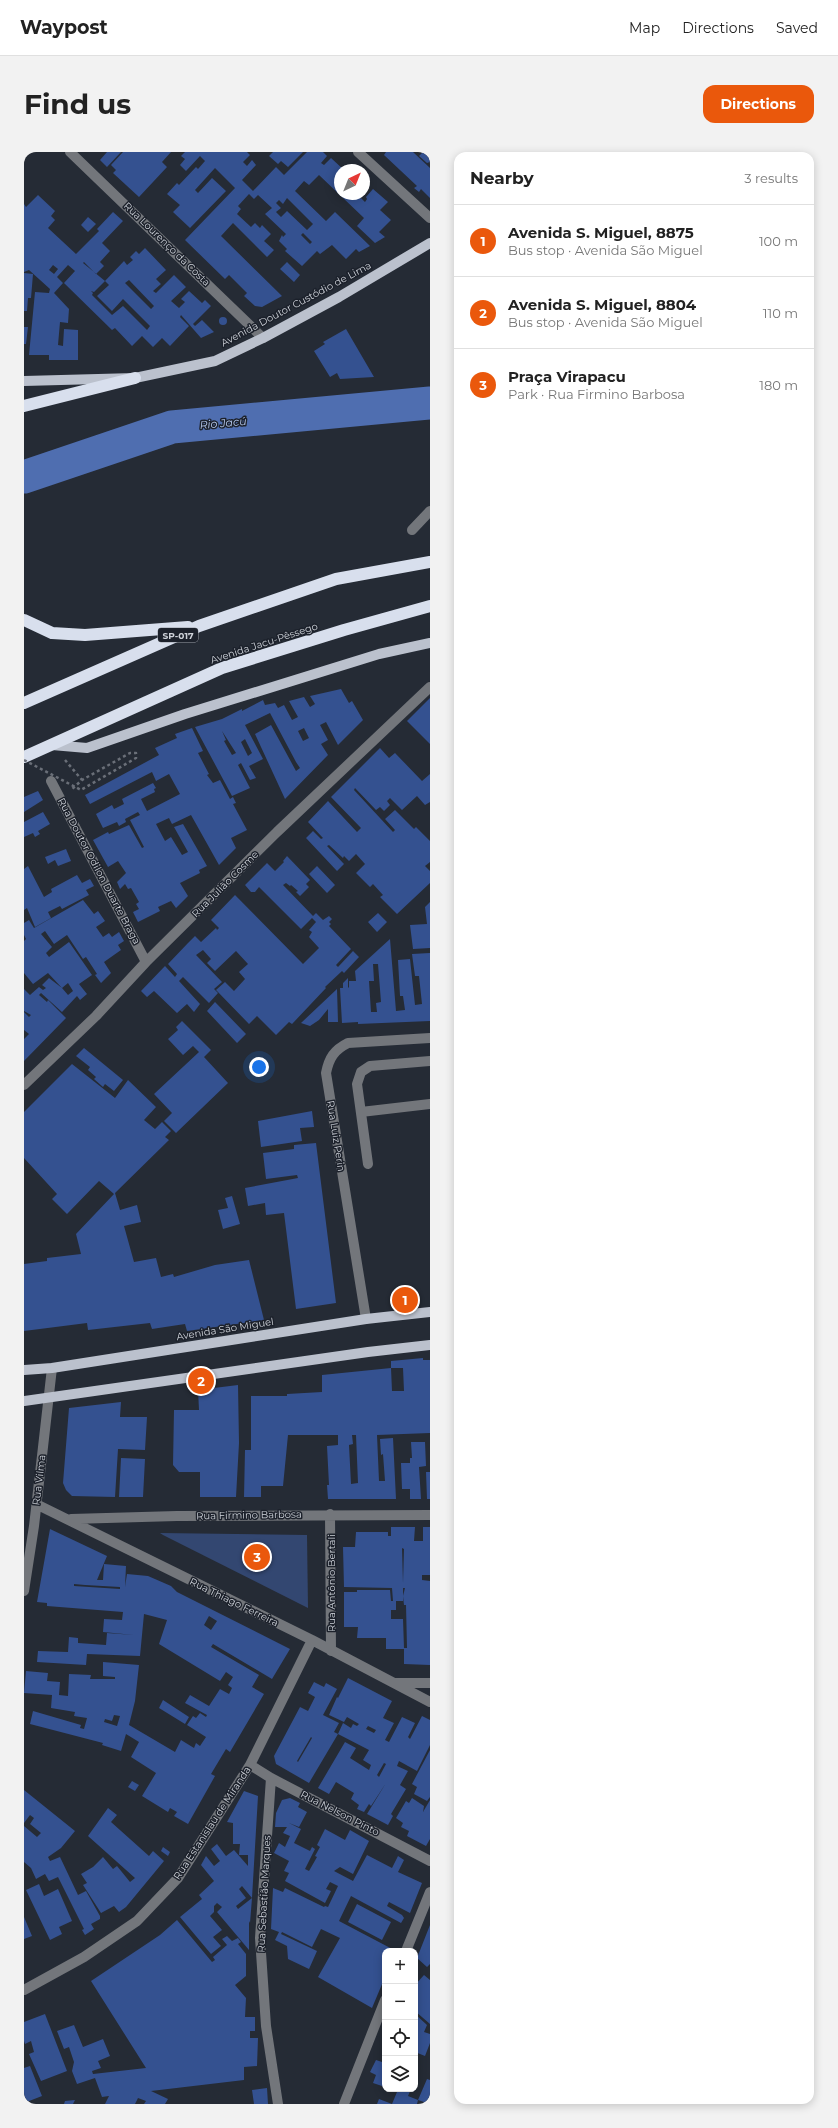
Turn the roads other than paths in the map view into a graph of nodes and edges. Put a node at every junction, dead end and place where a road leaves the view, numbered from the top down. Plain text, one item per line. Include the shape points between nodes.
1 (70, 152) edge
2 (358, 152) edge
3 (430, 218) edge
4 (430, 243) edge
5 (263, 338) junction
6 (135, 378) junction
7 (24, 381) edge
8 (24, 406) edge
9 (430, 511) edge
10 (412, 530) dead end
11 (430, 562) edge
12 (430, 606) edge
13 (24, 620) edge
14 (199, 626) junction
15 (430, 643) edge
16 (430, 687) edge
17 (24, 703) edge
18 (52, 745) junction
19 (24, 759) edge
20 (51, 781) dead end
21 (146, 962) junction
22 (430, 1038) edge
23 (430, 1061) edge
24 (24, 1085) edge
25 (430, 1104) edge
26 (361, 1112) junction
27 (368, 1164) dead end
28 (430, 1312) edge
29 (366, 1319) junction
30 (430, 1345) edge
31 (52, 1368) junction
32 (24, 1370) edge
33 (50, 1398) junction
34 (24, 1401) edge
35 (36, 1504) junction
36 (330, 1514) junction
37 (430, 1515) edge
38 (69, 1519) junction
39 (24, 1591) edge
40 (312, 1640) junction
41 (331, 1651) junction
42 (430, 1683) edge
43 (393, 1684) junction
44 (430, 1702) edge
45 (250, 1765) junction
46 (271, 1778) junction
47 (430, 1861) edge
48 (430, 1892) edge
49 (407, 1948) edge
50 (24, 1990) edge
51 (382, 2008) edge
52 (278, 2104) edge
53 (344, 2104) edge

1 - 5 street, Rua Lourenço da Costa
2 - 3 street
4 - 5 main road, Avenida Doutor Custódio de Lima
5 - 6 main road, Avenida Doutor Custódio de Lima via 215,361
6 - 7 main road, Avenida Doutor Custódio de Lima
6 - 8 highway
9 - 10 street
11 - 14 highway, SP-017 via 336,579
12 - 18 highway, Avenida Jacu-Pêssego via 222,668
13 - 14 highway via 52,633 85,635
14 - 17 highway, SP-017
15 - 18 main road via 379,654 185,714 86,748
16 - 21 street, Rua Julião Cosme via 277,832
18 - 19 highway, Avenida Jacu-Pêssego
20 - 21 street, Rua Doutor Odilon Duarte Braga
21 - 24 street, Rua Julião Cosme via 96,1016
22 - 29 street, Rua Luiz Perin via 348,1044 339,1047 328,1060 326,1073
23 - 26 street via 365,1068 357,1084
25 - 26 street
26 - 27 street
28 - 29 main road, Avenida São Miguel
29 - 31 main road, Avenida São Miguel
30 - 33 main road
31 - 32 main road, Avenida São Miguel
31 - 33 street, Rua Vilma
33 - 34 main road
33 - 35 street, Rua Vilma
35 - 38 street, Rua Thiago Ferreira
35 - 39 street, Rua Vilma
36 - 37 street, Rua Firmino Barbosa
36 - 38 street, Rua Firmino Barbosa
36 - 41 street, Rua Antônio Bertali
38 - 40 street, Rua Thiago Ferreira
40 - 41 street, Rua Thiago Ferreira
40 - 45 street, Rua Estanislau de Miranda
41 - 43 street, Rua Thiago Ferreira
42 - 43 street
43 - 44 street, Rua Thiago Ferreira
45 - 46 street, Rua Nelson Pinto
45 - 50 street, Rua Estanislau de Miranda via 178,1878 137,1921 84,1957
46 - 47 street, Rua Nelson Pinto
46 - 52 street, Rua Sebastião Marques via 260,1938 266,2026
48 - 49 street
51 - 53 street

